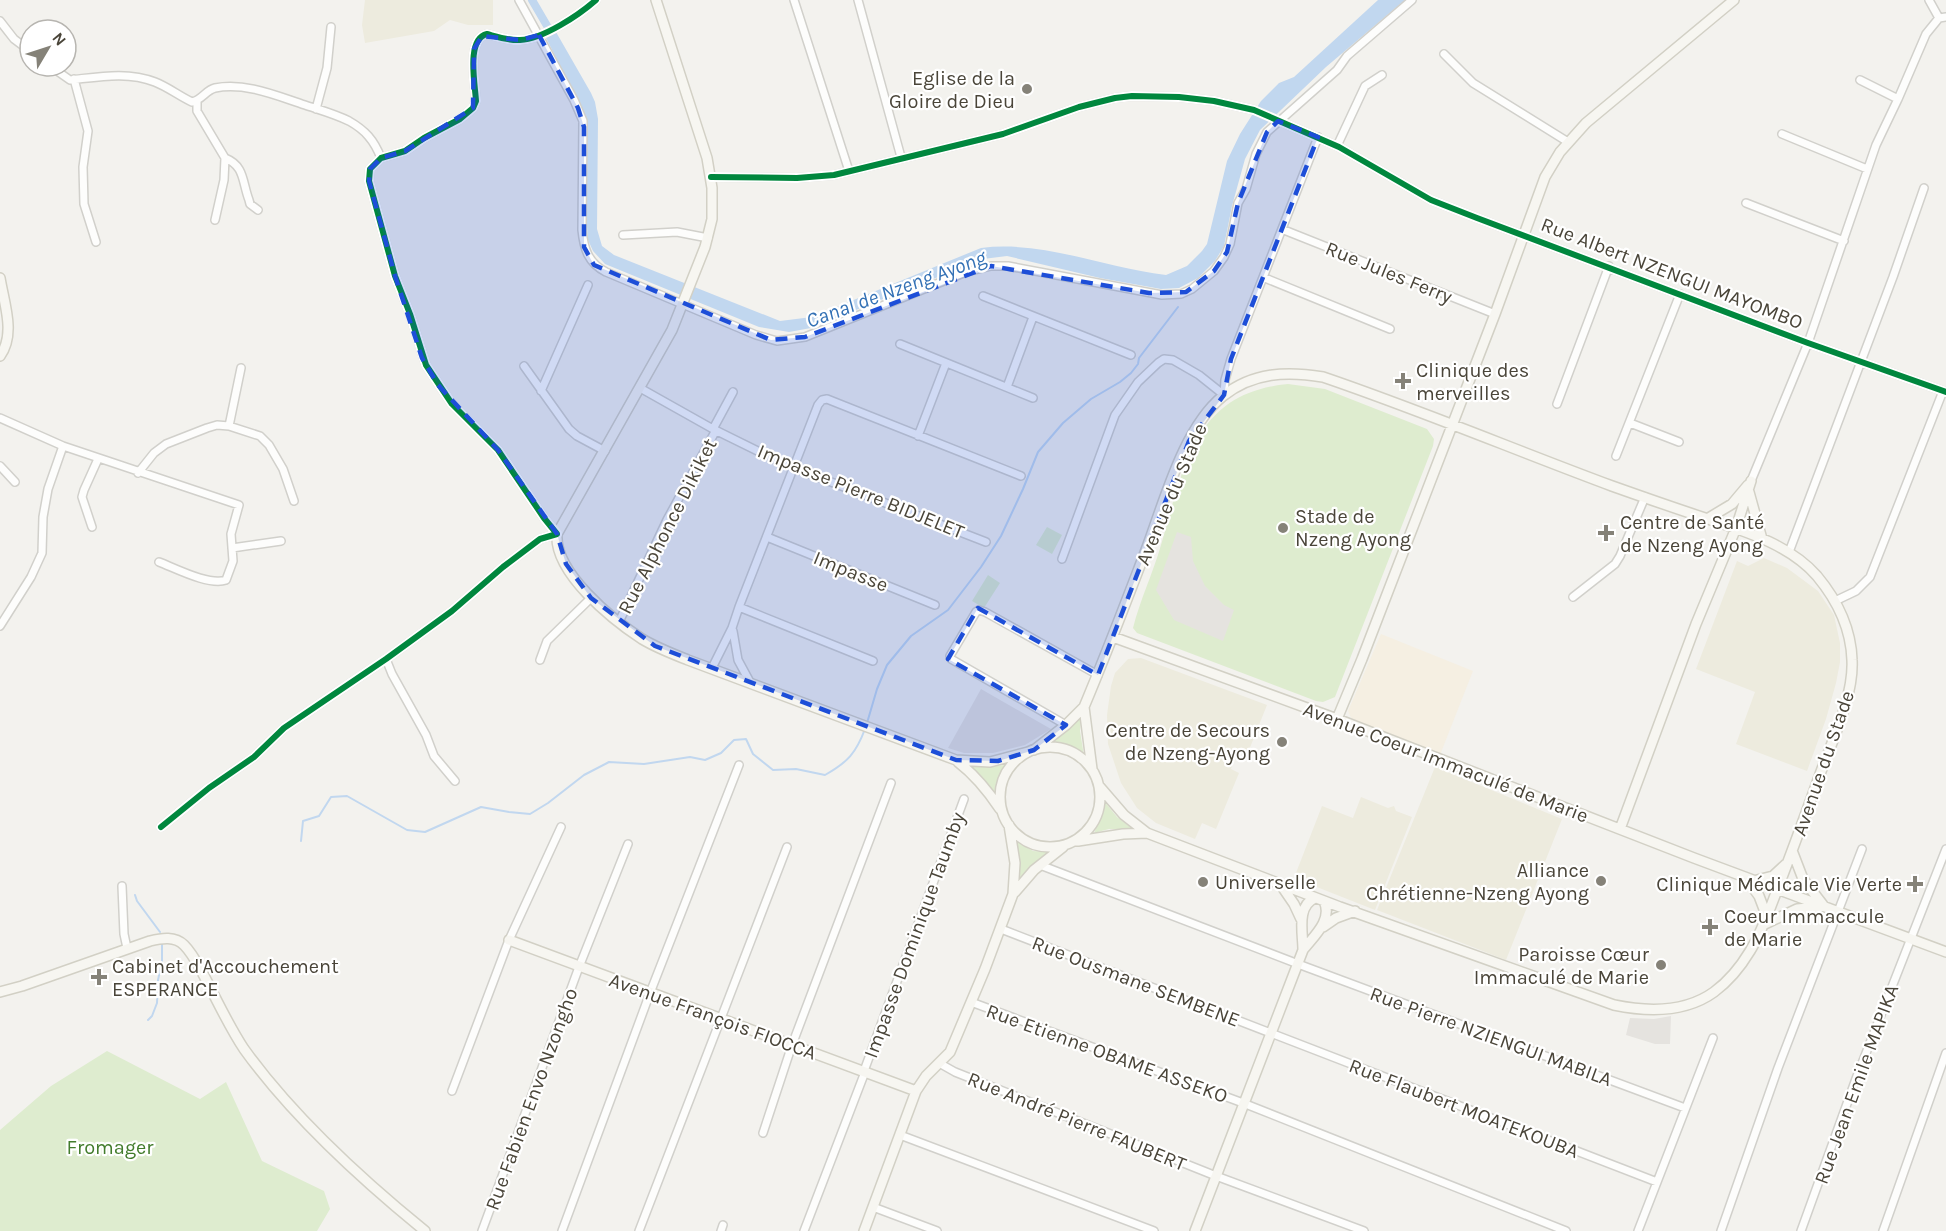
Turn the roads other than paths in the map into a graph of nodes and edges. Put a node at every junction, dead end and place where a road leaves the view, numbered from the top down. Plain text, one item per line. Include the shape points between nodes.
1 (519, 0) edge
2 (596, 0) edge
3 (656, 0) edge
4 (794, 0) edge
5 (858, 0) edge
6 (1412, 0) edge
7 (1734, 0) edge
8 (1929, 0) edge
9 (1943, 18) edge
10 (0, 21) edge
11 (331, 27) dead end
12 (542, 34) junction
13 (18, 42) edge
14 (1444, 54) dead end
15 (1382, 75) dead end
16 (68, 78) edge
17 (74, 80) junction
18 (1860, 80) dead end
19 (1898, 99) junction
20 (197, 101) junction
21 (316, 109) junction
22 (1276, 120) junction
23 (1782, 134) dead end
24 (1318, 137) junction
25 (1568, 142) junction
26 (1337, 146) junction
27 (381, 158) junction
28 (901, 158) junction
29 (225, 159) junction
30 (1867, 169) junction
31 (849, 171) junction
32 (711, 177) junction
33 (1924, 188) dead end
34 (1746, 203) dead end
35 (258, 210) dead end
36 (215, 220) dead end
37 (1284, 230) junction
38 (1525, 234) junction
39 (623, 235) dead end
40 (708, 238) junction
41 (1844, 241) junction
42 (96, 242) dead end
43 (1609, 266) junction
44 (0, 278) edge
45 (1264, 278) junction
46 (588, 285) dead end
47 (1680, 294) junction
48 (983, 296) dead end
49 (684, 302) junction
50 (1495, 314) junction
51 (1033, 317) junction
52 (1390, 329) dead end
53 (1808, 343) junction
54 (900, 344) dead end
55 (1131, 355) dead end
56 (0, 356) edge
57 (1860, 361) junction
58 (946, 363) junction
59 (524, 366) dead end
60 (241, 368) dead end
61 (1007, 387) junction
62 (640, 388) junction
63 (541, 391) junction
64 (1945, 391) edge
65 (733, 392) dead end
66 (1224, 395) junction
67 (1033, 398) dead end
68 (1557, 404) dead end
69 (0, 417) edge
70 (1630, 423) junction
71 (1451, 425) junction
72 (229, 426) junction
73 (714, 429) junction
74 (918, 436) junction
75 (1679, 442) dead end
76 (63, 446) junction
77 (605, 451) junction
78 (1616, 456) dead end
79 (98, 459) junction
80 (0, 466) edge
81 (794, 468) junction
82 (138, 473) junction
83 (1021, 476) dead end
84 (1751, 481) junction
85 (15, 482) dead end
86 (1644, 498) junction
87 (294, 501) dead end
88 (1707, 519) junction
89 (92, 527) dead end
90 (1736, 528) junction
91 (557, 534) junction
92 (767, 537) junction
93 (1758, 537) junction
94 (281, 541) dead end
95 (986, 542) dead end
96 (232, 548) junction
97 (1726, 550) junction
98 (1789, 552) junction
99 (1062, 558) dead end
100 (159, 562) dead end
101 (1573, 597) dead end
102 (591, 598) junction
103 (1835, 601) junction
104 (935, 605) dead end
105 (739, 607) junction
106 (619, 622) junction
107 (0, 626) edge
108 (732, 628) junction
109 (1113, 637) junction
110 (386, 659) junction
111 (540, 660) dead end
112 (873, 661) dead end
113 (712, 668) junction
114 (1098, 675) junction
115 (751, 684) junction
116 (1084, 707) junction
117 (1336, 719) junction
118 (1066, 725) junction
119 (1031, 751) junction
120 (956, 760) junction
121 (739, 765) dead end
122 (1092, 769) junction
123 (455, 781) dead end
124 (891, 783) dead end
125 (1099, 786) junction
126 (964, 800) dead end
127 (1004, 814) junction
128 (1009, 825) junction
129 (161, 827) dead end
130 (561, 827) dead end
131 (1620, 829) junction
132 (1147, 833) junction
133 (1070, 843) junction
134 (628, 844) dead end
135 (787, 847) dead end
136 (1862, 849) dead end
137 (1946, 849) edge
138 (1791, 857) junction
139 (1040, 865) junction
140 (1744, 876) junction
141 (1755, 880) junction
142 (1281, 885) junction
143 (122, 886) dead end
144 (1778, 889) junction
145 (1013, 894) junction
146 (1320, 900) junction
147 (1824, 907) junction
148 (1354, 911) junction
149 (1838, 911) junction
150 (1766, 921) junction
151 (1302, 923) junction
152 (1001, 928) junction
153 (1317, 933) junction
154 (1911, 938) junction
155 (509, 940) junction
156 (128, 948) junction
157 (1303, 950) junction
158 (1946, 952) edge
159 (1298, 964) junction
160 (579, 967) junction
161 (0, 992) edge
162 (650, 993) junction
163 (971, 1002) junction
164 (721, 1019) junction
165 (1270, 1034) junction
166 (1713, 1038) dead end
167 (792, 1045) junction
168 (1946, 1053) edge
169 (939, 1063) junction
170 (865, 1072) junction
171 (452, 1091) dead end
172 (916, 1091) junction
173 (1243, 1103) junction
174 (1685, 1108) junction
175 (763, 1132) dead end
176 (900, 1135) junction
177 (1216, 1176) junction
178 (1657, 1182) junction
179 (873, 1207) junction
180 (425, 1231) edge
181 (482, 1231) edge
182 (562, 1231) edge
183 (639, 1231) edge
184 (804, 1231) edge
185 (864, 1231) edge
186 (937, 1231) edge
187 (1154, 1231) edge
188 (1195, 1231) edge
189 (1364, 1231) edge
190 (1566, 1231) edge
191 (1638, 1231) edge
192 (1721, 1231) edge
193 (1801, 1231) edge
194 (1883, 1231) edge

1 - 12 street
2 - 12 street
3 - 32 main road
4 - 31 street
5 - 28 street
6 - 22 street
7 - 25 main road
8 - 9 street
9 - 19 street via 1926,34
10 - 13 street
11 - 21 street via 327,68
12 - 27 street via 523,40 485,34 477,40 473,108 405,151
12 - 49 street via 583,122 582,230 586,254 598,268
14 - 25 street via 1473,83
15 - 26 street via 1362,91
16 - 17 street
17 - 20 street via 99,76 144,78
17 - 42 street via 88,131 83,167 84,204
18 - 19 street
19 - 30 street
20 - 21 street via 212,88 241,87
20 - 29 street via 197,111
21 - 27 street via 362,128
22 - 24 street, Rue Albert NZENGUI MAYOMBO
22 - 28 street, Rue Albert NZENGUI MAYOMBO via 1254,110 1214,101 1132,96 1078,107 1003,134
22 - 49 street via 1256,154 1224,257 1214,271 1181,294 1149,293 991,266 966,272 805,337 777,341
23 - 30 street
24 - 26 street, Rue Albert NZENGUI MAYOMBO
24 - 37 street
25 - 38 main road via 1551,164
26 - 38 street, Rue Albert NZENGUI MAYOMBO via 1431,200
27 - 91 street via 370,169 369,181 422,358 444,394 498,450
28 - 31 street, Rue Albert NZENGUI MAYOMBO
29 - 35 street via 241,169 249,200
29 - 36 street
30 - 41 street
31 - 32 street, Rue Albert NZENGUI MAYOMBO via 797,178
32 - 40 main road via 712,219
33 - 57 street
34 - 41 street
37 - 45 street
37 - 50 street, Rue Jules Ferry
38 - 43 street, Rue Albert NZENGUI MAYOMBO
38 - 50 main road
39 - 40 street via 677,232
40 - 49 main road
41 - 53 street
43 - 47 street, Rue Albert NZENGUI MAYOMBO
43 - 68 street
44 - 56 main road via 8,334
45 - 52 street
45 - 66 street via 1231,359
46 - 63 street
47 - 53 street, Rue Albert NZENGUI MAYOMBO
47 - 70 street
48 - 51 street
49 - 62 main road
50 - 71 main road
51 - 55 street
51 - 61 street
53 - 57 street, Rue Albert NZENGUI MAYOMBO
53 - 84 street
54 - 58 street
57 - 64 street, Rue Albert NZENGUI MAYOMBO
57 - 98 street
58 - 61 street
58 - 74 street
59 - 63 street
60 - 72 street
61 - 67 street
62 - 73 street, Impasse Pierre BIDJELET
62 - 77 main road
63 - 77 street via 569,429
64 - 103 street via 1870,577 1856,591
65 - 73 street, Rue Alphonce Dikiket
66 - 71 main road, Avenue du Stade via 1266,375 1294,373 1323,377
66 - 99 street via 1173,360 1164,359 1138,382 1115,415
66 - 109 main road, Avenue du Stade via 1195,428
69 - 76 street
70 - 75 street
70 - 78 street
71 - 86 main road, Avenue du Stade
71 - 117 main road
72 - 82 street via 217,425 166,444
72 - 87 street via 260,436 269,445 283,469
73 - 81 street, Impasse Pierre BIDJELET
73 - 106 street, Rue Alphonce Dikiket
74 - 81 street via 822,400
74 - 83 street
76 - 79 street
76 - 107 street via 48,489 42,553
77 - 91 main road
79 - 82 street
79 - 89 street via 82,497
80 - 85 street
81 - 92 street
81 - 95 street, Impasse Pierre BIDJELET
82 - 96 street via 238,505
84 - 88 main road via 1732,504
84 - 90 main road
84 - 93 main road
86 - 88 main road, Avenue du Stade
86 - 101 street via 1615,564
88 - 90 main road, Avenue du Stade
88 - 97 main road via 1724,531
90 - 93 main road, Avenue du Stade
90 - 97 main road
91 - 102 main road via 566,564
91 - 110 street via 540,539
92 - 104 street, Impasse
92 - 105 street
93 - 97 main road via 1737,539
93 - 98 main road, Avenue du Stade
94 - 96 street
96 - 100 street via 231,569 222,582 190,575
97 - 131 main road
98 - 103 main road, Avenue du Stade via 1811,570
102 - 106 main road
102 - 111 street via 547,641
103 - 138 main road, Avenue du Stade via 1849,636 1850,683
105 - 108 street
105 - 112 street
106 - 113 main road via 655,646
108 - 113 street
108 - 115 street via 738,660
109 - 114 main road, Avenue du Stade
109 - 117 main road, Avenue Coeur Immaculé de Marie
110 - 123 street via 434,756
110 - 129 street via 284,728 254,757
113 - 115 main road
114 - 116 main road, Avenue du Stade
114 - 118 street via 985,612 976,612 951,659
115 - 120 main road
116 - 118 main road
116 - 122 main road
117 - 131 main road, Avenue Coeur Immaculé de Marie
118 - 119 main road
119 - 120 main road via 990,762
119 - 122 main road via 1050,747 1066,750
119 - 127 main road via 1007,773 1002,786
120 - 127 main road via 975,776
121 - 162 street
122 - 125 main road
124 - 167 street
125 - 132 main road via 1124,815
125 - 133 main road via 1096,818 1087,831
126 - 170 street, Impasse Dominique Taumby
127 - 128 main road
128 - 133 main road via 1020,837 1035,844 1050,847
128 - 145 main road via 1016,863
130 - 155 street
131 - 140 main road, Avenue Coeur Immaculé de Marie
132 - 133 main road
132 - 142 main road, Avenue du Stade
133 - 139 main road
134 - 160 street, Rue Fabien Envo Nzongho
135 - 164 street
136 - 149 street
137 - 154 street, Rue Jean Emile MAPIKA
138 - 141 main road via 1773,876
138 - 144 main road, Avenue du Stade
138 - 147 main road
139 - 145 main road
139 - 159 street, Rue Pierre NZIENGUI MABILA
140 - 141 main road, Avenue Coeur Immaculé de Marie
140 - 150 main road via 1764,906
141 - 144 main road, Avenue Coeur Immaculé de Marie
142 - 146 main road, Avenue du Stade
142 - 151 main road
143 - 156 street
144 - 147 main road, Avenue Coeur Immaculé de Marie
144 - 150 main road, Avenue du Stade
145 - 152 main road
146 - 148 main road, Avenue du Stade
146 - 151 main road via 1304,907
146 - 153 main road via 1327,916
147 - 149 main road, Avenue Coeur Immaculé de Marie
147 - 150 main road via 1797,909
148 - 150 main road, Avenue du Stade via 1606,1003 1650,1010 1681,1007 1723,986 1741,965
148 - 153 main road via 1336,918
149 - 154 main road, Avenue Coeur Immaculé de Marie
149 - 192 street
151 - 157 main road
152 - 163 main road
152 - 165 street, Rue Ousmane SEMBENE
153 - 157 main road
154 - 158 main road, Avenue Coeur Immaculé de Marie
154 - 193 street, Rue Jean Emile MAPIKA
155 - 160 main road, Avenue François FIOCCA
155 - 171 street
156 - 161 main road
156 - 180 main road via 166,938 183,944 257,1065 334,1150
157 - 159 main road
159 - 165 main road
159 - 174 street, Rue Pierre NZIENGUI MABILA
160 - 162 main road, Avenue François FIOCCA
160 - 181 street, Rue Fabien Envo Nzongho
162 - 164 main road, Avenue François FIOCCA
162 - 182 street
163 - 169 main road via 950,1052
163 - 173 street, Rue Etienne OBAME ASSEKO
164 - 167 main road, Avenue François FIOCCA
164 - 183 street
165 - 173 main road
165 - 178 street, Rue Flaubert MOATEKOUBA
166 - 174 street
167 - 170 main road, Avenue François FIOCCA
167 - 175 street
168 - 194 street
169 - 172 main road
169 - 177 street, Rue André Pierre FAUBERT
170 - 172 main road, Avenue François FIOCCA
170 - 184 street, Impasse Dominique Taumby
172 - 176 main road
173 - 177 main road
173 - 190 street, Rue Etienne OBAME ASSEKO
174 - 178 street
176 - 179 main road
176 - 187 street
177 - 188 main road
177 - 189 street, Rue André Pierre FAUBERT
178 - 191 street
179 - 185 main road
179 - 186 street

